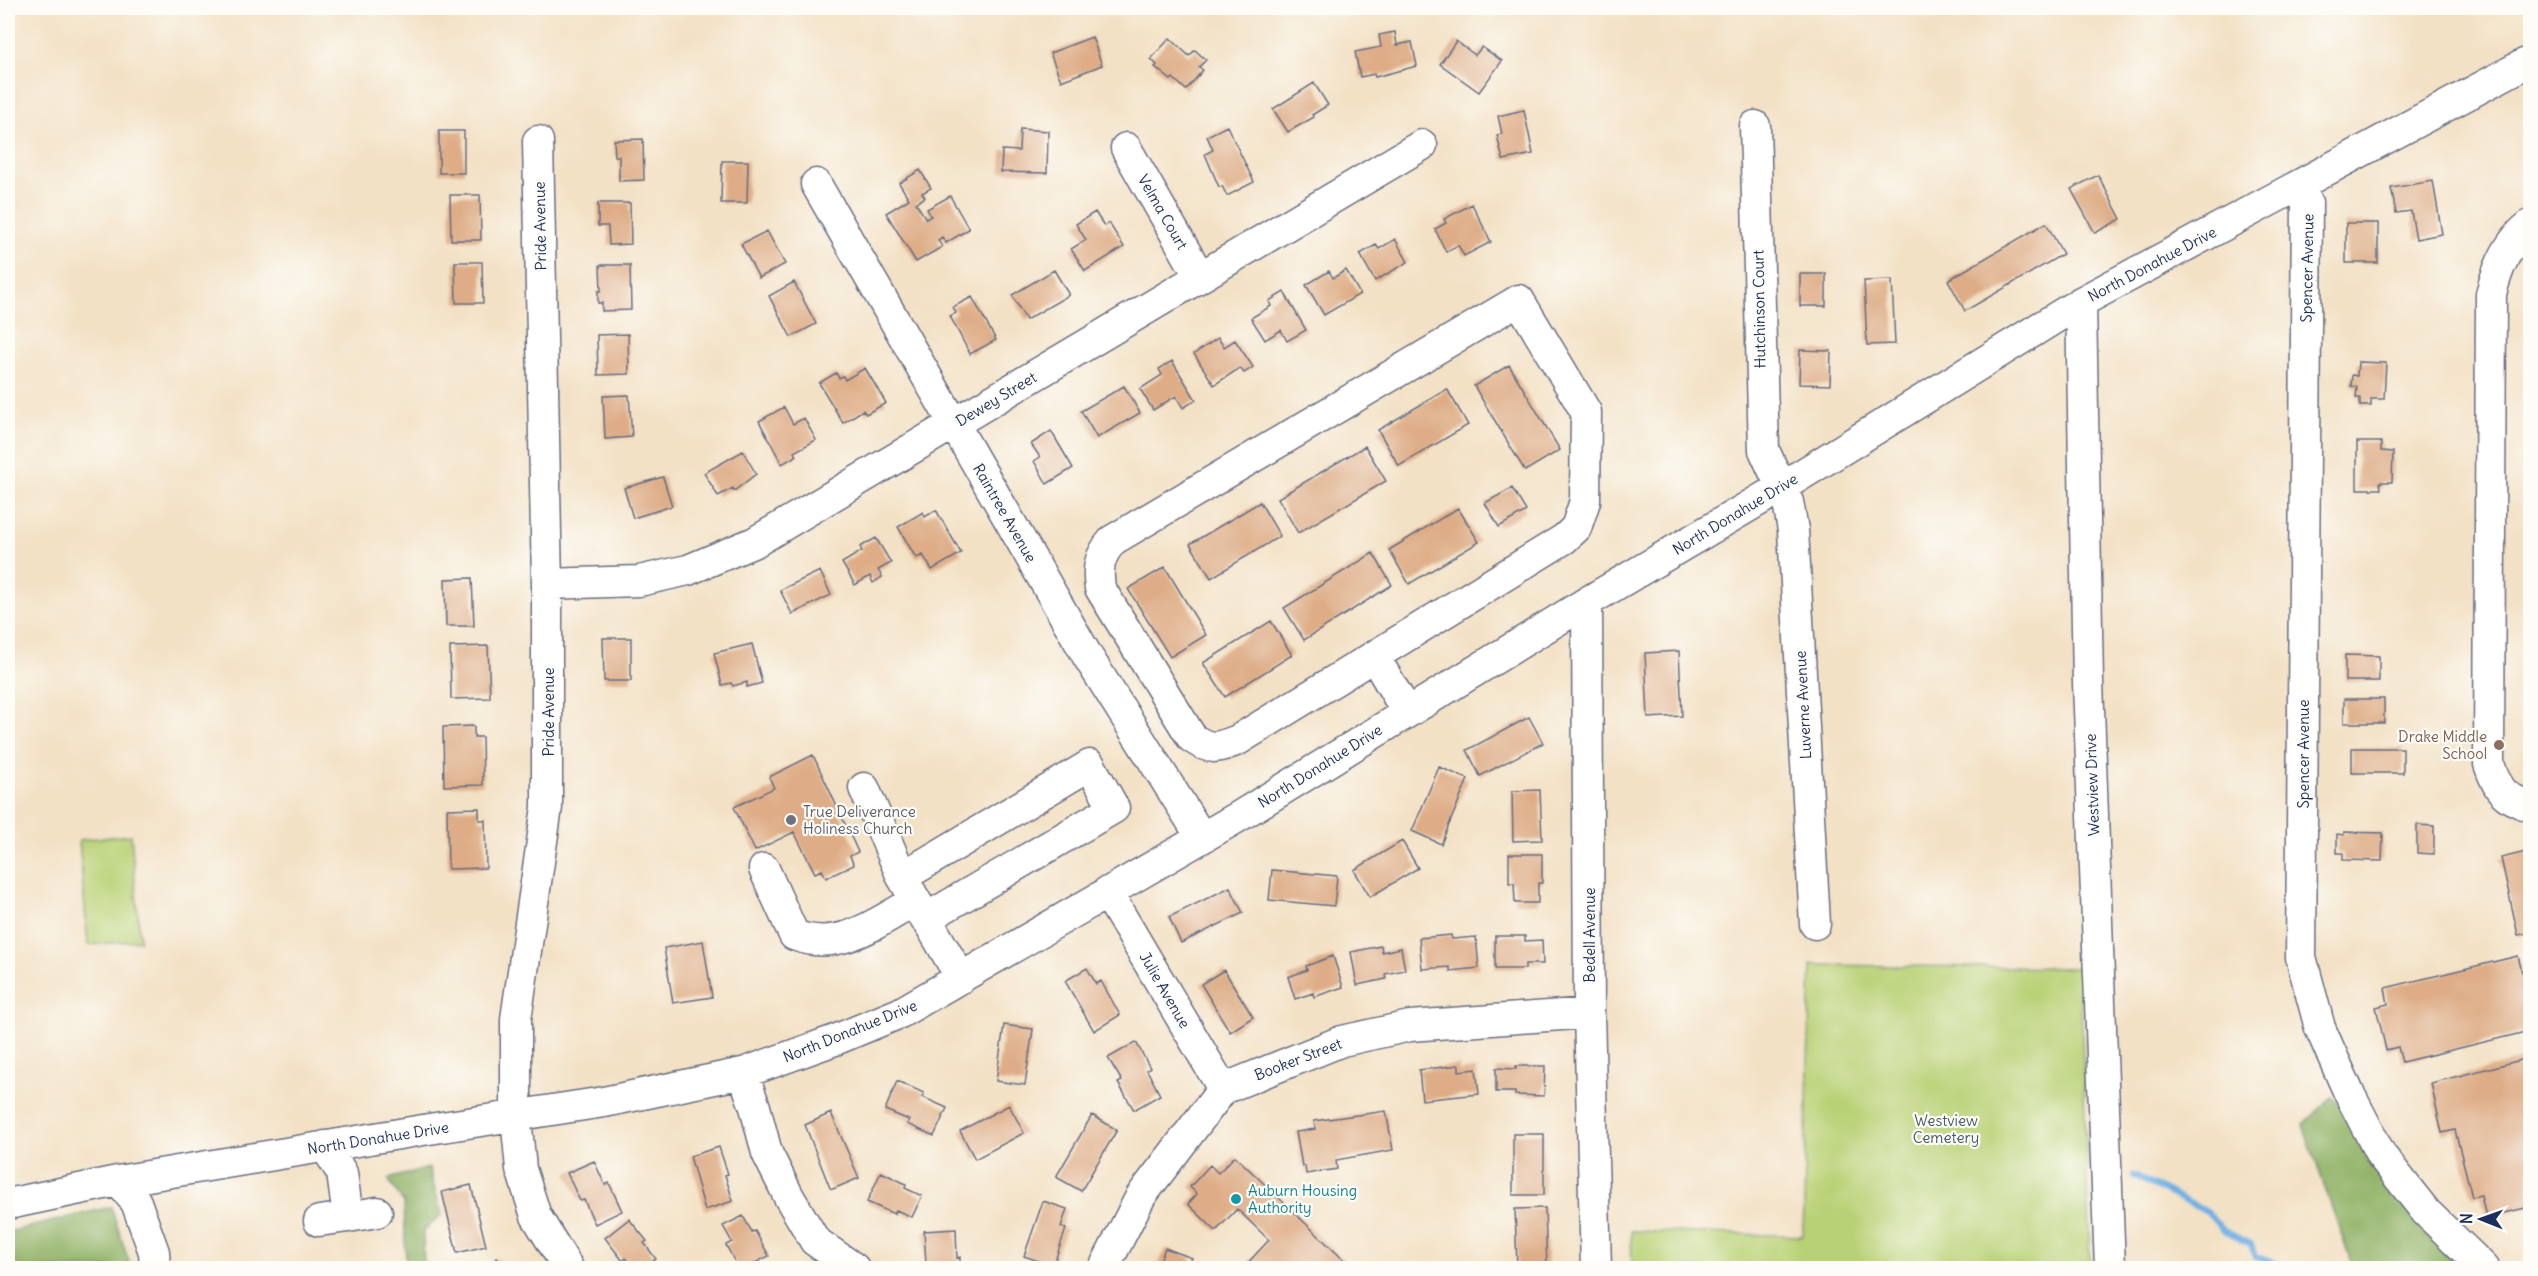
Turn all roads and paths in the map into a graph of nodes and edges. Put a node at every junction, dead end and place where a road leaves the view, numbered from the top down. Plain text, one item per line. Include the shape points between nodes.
1 (2530, 61) edge
2 (1755, 126) dead end
3 (538, 141) dead end
4 (1422, 145) dead end
5 (1126, 148) dead end
6 (816, 184) dead end
7 (2298, 186) junction
8 (2530, 225) edge
9 (1200, 277) junction
10 (2081, 302) junction
11 (954, 424) junction
12 (1780, 488) junction
13 (547, 584) junction
14 (1587, 602) junction
15 (1127, 631) junction
16 (1374, 656) junction
17 (1088, 657) junction
18 (1407, 712) junction
19 (864, 788) dead end
20 (2530, 806) edge
21 (1202, 838) junction
22 (764, 868) dead end
23 (1107, 891) junction
24 (914, 899) junction
25 (1815, 924) dead end
26 (961, 978) junction
27 (1589, 1013) junction
28 (743, 1073) junction
29 (1223, 1089) junction
30 (516, 1117) junction
31 (325, 1146) junction
32 (118, 1181) junction
33 (8, 1204) edge
34 (377, 1212) dead end
35 (154, 1269) edge
36 (568, 1269) edge
37 (854, 1269) edge
38 (1104, 1269) edge
39 (1596, 1269) edge
40 (2110, 1269) edge
41 (2484, 1269) edge

1 - 7 street, North Donahue Drive
2 - 12 street, Hutchinson Court via 1764,450
3 - 13 street, Pride Avenue
4 - 9 street, Dewey Street
5 - 9 street, Velma Court
6 - 11 street, Raintree Avenue
7 - 10 street, North Donahue Drive
7 - 41 street, Spencer Avenue via 2307,202 2301,957 2320,1028 2381,1155 2426,1212
8 - 20 street via 2520,232 2496,271 2491,294 2489,747 2489,764 2496,784 2512,801
9 - 11 street, Dewey Street
10 - 12 street, North Donahue Drive
10 - 40 street, Westview Drive via 2088,682
11 - 13 street, Dewey Street via 755,542 688,570 614,584
11 - 17 street, Raintree Avenue
12 - 14 street, North Donahue Drive
12 - 25 street, Luverne Avenue via 1788,502 1793,530
13 - 30 street, Pride Avenue via 547,807 516,1019
14 - 18 street, North Donahue Drive
14 - 27 street, Bedell Avenue
15 - 16 street via 1192,738 1205,747 1220,747 1238,740
15 - 16 street via 1100,588 1097,569 1113,540 1519,300 1586,412 1585,501 1576,528
15 - 17 street
16 - 18 street
17 - 21 street, Raintree Avenue
18 - 21 street, North Donahue Drive
19 - 24 street
21 - 23 street, North Donahue Drive
22 - 24 street via 794,935 809,941 830,942 863,930
23 - 26 street, North Donahue Drive
23 - 29 street, Julie Avenue
24 - 24 street via 1114,808 1090,765
24 - 26 street
26 - 28 street, North Donahue Drive via 900,1013
27 - 29 street, Booker Street via 1410,1026 1342,1041
27 - 39 street, Bedell Avenue
28 - 30 street, North Donahue Drive
28 - 37 street via 767,1153 789,1197 814,1241
29 - 38 street via 1141,1196
30 - 31 street, North Donahue Drive
30 - 36 street, Pride Avenue via 521,1169 536,1216
31 - 32 street, North Donahue Drive
31 - 34 street via 342,1173 334,1219
32 - 33 street, North Donahue Drive
32 - 35 street via 120,1200 144,1261

